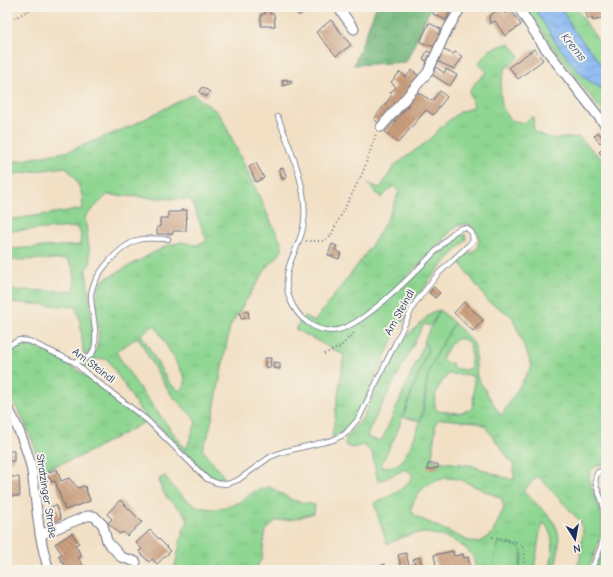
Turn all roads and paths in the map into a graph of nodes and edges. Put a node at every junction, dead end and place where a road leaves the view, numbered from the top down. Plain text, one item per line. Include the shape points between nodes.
1 (35, 7) edge
2 (338, 7) edge
3 (461, 7) edge
4 (518, 7) edge
5 (7, 22) edge
6 (354, 28) dead end
7 (278, 117) dead end
8 (606, 126) edge
9 (381, 127) joint
10 (301, 238) junction
11 (168, 239) dead end
12 (364, 318) junction
13 (7, 346) edge
14 (324, 354) dead end
15 (74, 362) junction
16 (7, 406) edge
17 (606, 469) edge
18 (40, 535) junction
19 (492, 537) dead end
20 (136, 562) dead end
21 (48, 570) edge
22 (522, 570) edge
23 (591, 570) edge

1 - 5 path
2 - 6 street
3 - 9 street via 445,34 428,72
4 - 8 street via 545,48
7 - 10 lane, Am Steindl via 295,161 304,206
9 - 10 path via 373,140 363,172 330,237 310,242
10 - 12 lane, Am Steindl via 287,275 289,298 295,309 313,326 326,330 345,327
11 - 15 lane via 134,242 110,261 98,275 92,286 91,297 95,328 94,349 86,358
12 - 14 path via 357,331 340,347
12 - 15 lane, Am Steindl via 428,260 454,232 467,228 472,234 473,241 438,274 415,303 354,426 333,440 270,457 238,480 227,484 207,479 147,420
13 - 15 lane, Am Steindl via 19,340 29,341
16 - 18 street, Stratzinger Straße via 26,448 32,472
17 - 23 lane via 598,472 594,482 603,503 605,522 602,540
18 - 20 street via 87,516 94,516 103,525 107,541 121,557
18 - 21 street, Stratzinger Straße
19 - 22 path via 521,544 526,555

